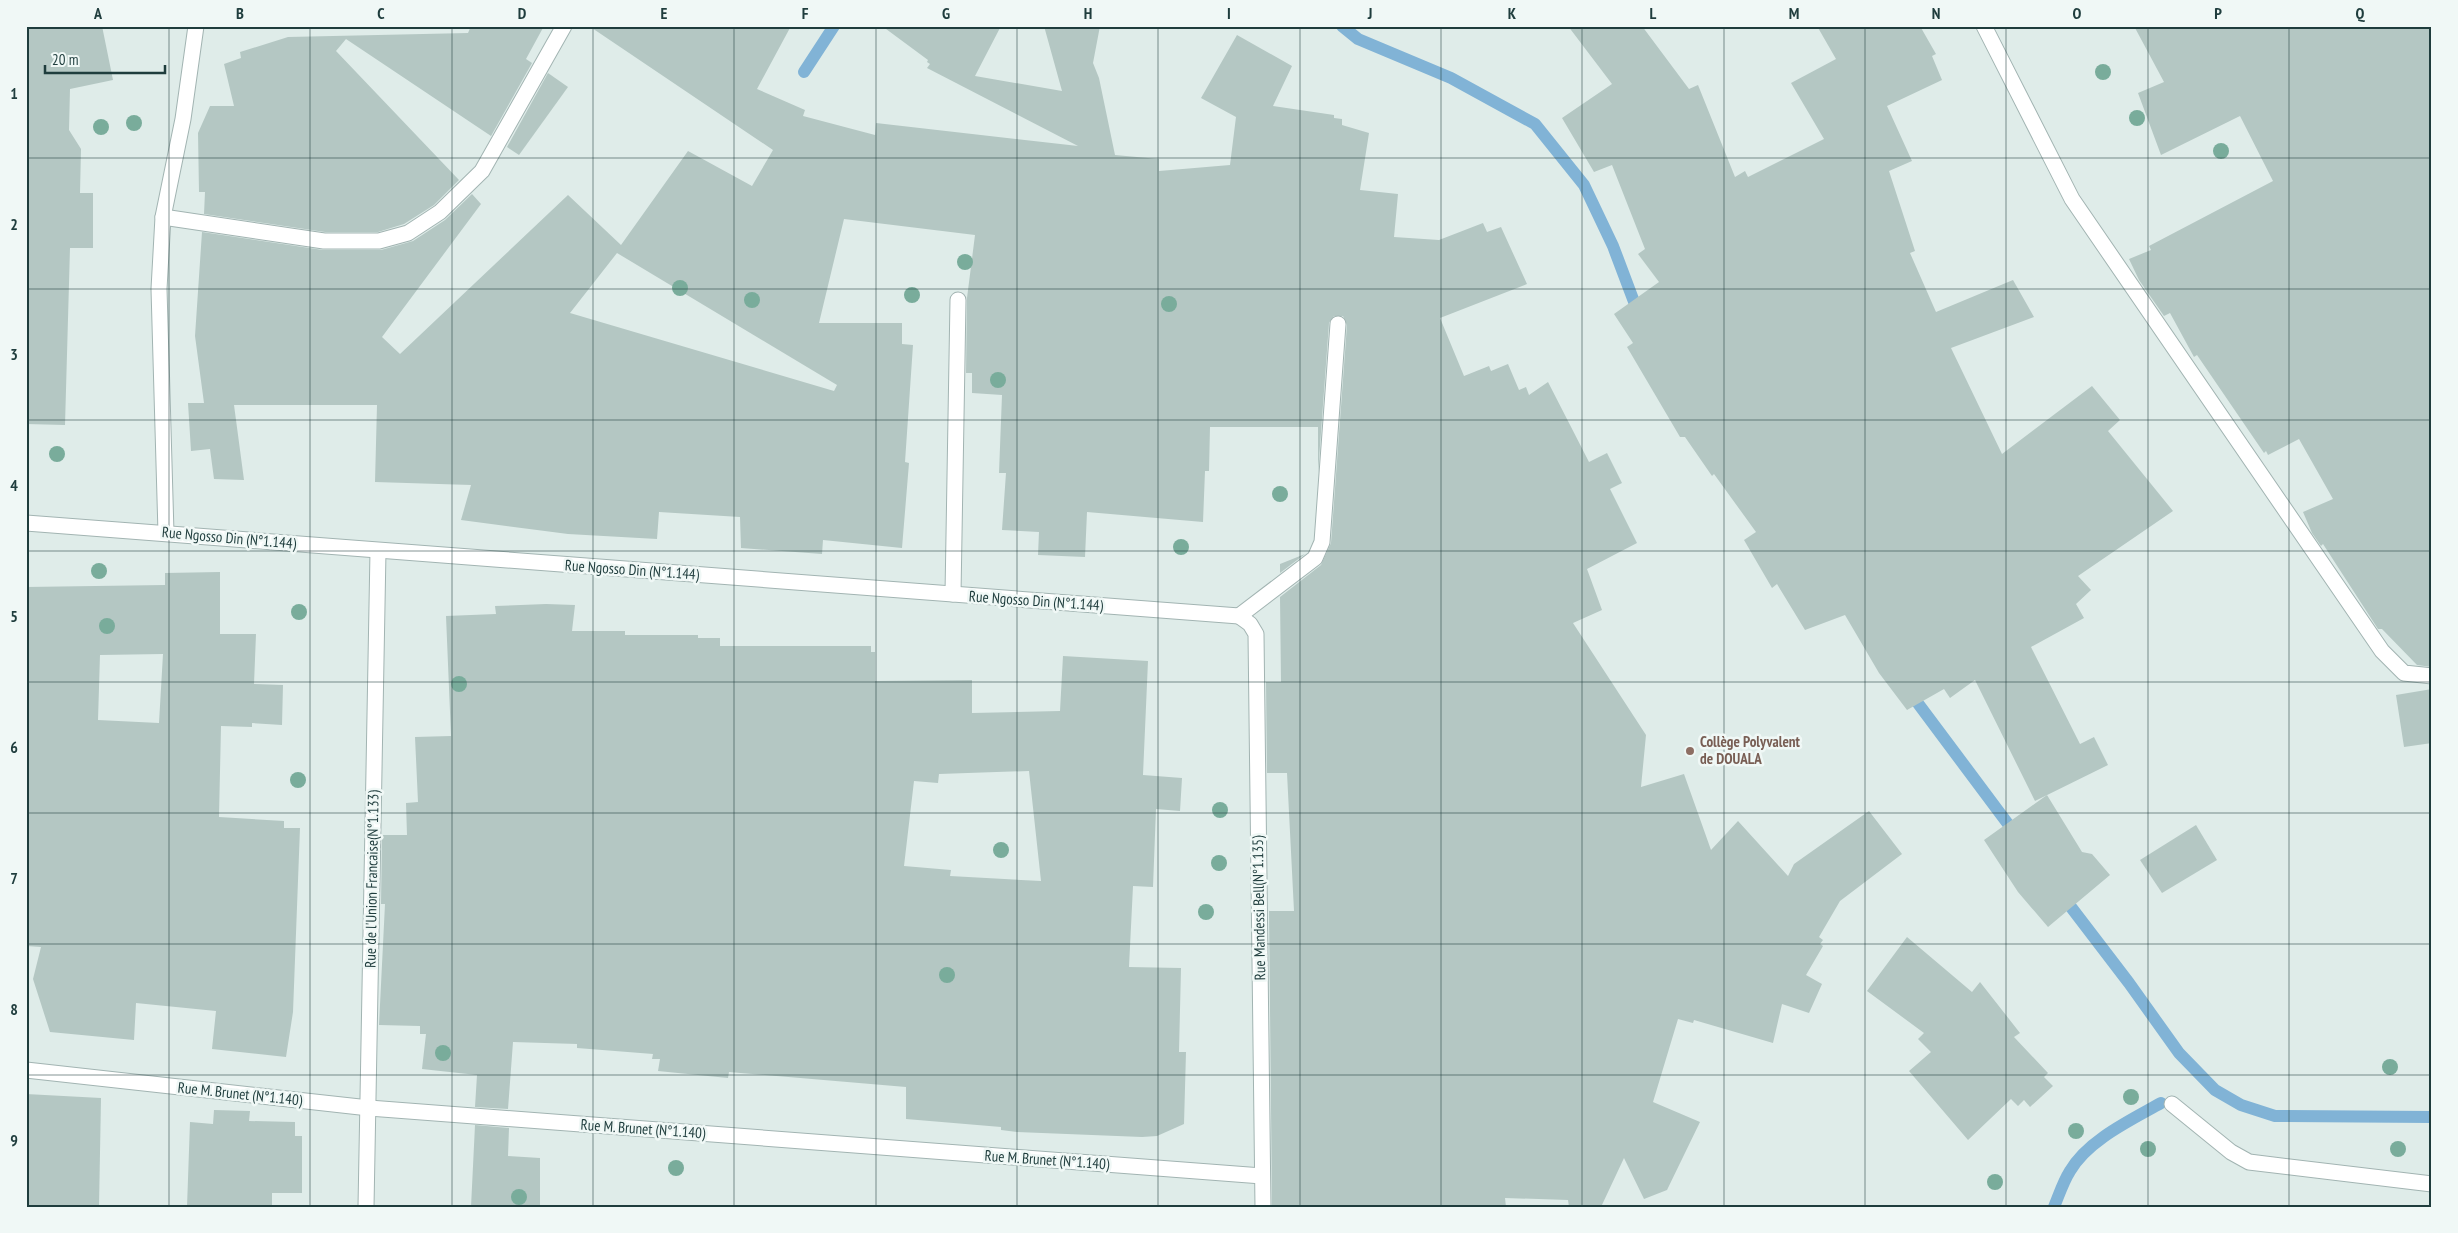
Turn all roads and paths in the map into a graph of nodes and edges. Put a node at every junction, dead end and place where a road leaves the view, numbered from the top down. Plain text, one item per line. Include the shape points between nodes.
1 (196, 26) edge
2 (564, 26) edge
3 (1984, 26) edge
4 (164, 216) junction
5 (958, 300) dead end
6 (1338, 324) dead end
7 (26, 524) edge
8 (166, 532) junction
9 (378, 551) junction
10 (953, 594) junction
11 (1239, 616) junction
12 (2432, 676) edge
13 (26, 1070) edge
14 (2172, 1104) dead end
15 (368, 1108) junction
16 (1262, 1176) junction
17 (2432, 1184) edge
18 (366, 1207) edge
19 (1263, 1207) edge

1 - 4 street via 184,120
2 - 4 street via 482,171 440,212 408,233 379,241 324,241
3 - 12 street via 2072,199 2382,651 2404,673
4 - 8 street via 160,289
5 - 10 street
6 - 11 street via 1322,542 1315,558
7 - 8 street, Rue Ngosso Din (N°1.144)
8 - 9 street, Rue Ngosso Din (N°1.144)
9 - 10 street, Rue Ngosso Din (N°1.144)
9 - 15 street, Rue de l'Union Francaise(N°1.133)
10 - 11 street, Rue Ngosso Din (N°1.144)
11 - 16 street, Rue Mandessi Bell(N°1.135) via 1250,624 1256,634
13 - 15 street, Rue M. Brunet (N°1.140)
14 - 17 street via 2231,1152 2250,1162
15 - 16 street, Rue M. Brunet (N°1.140)
15 - 18 street, Rue de l'Union Francaise(N°1.133)
16 - 19 street, Rue Mandessi Bell(N°1.135)

